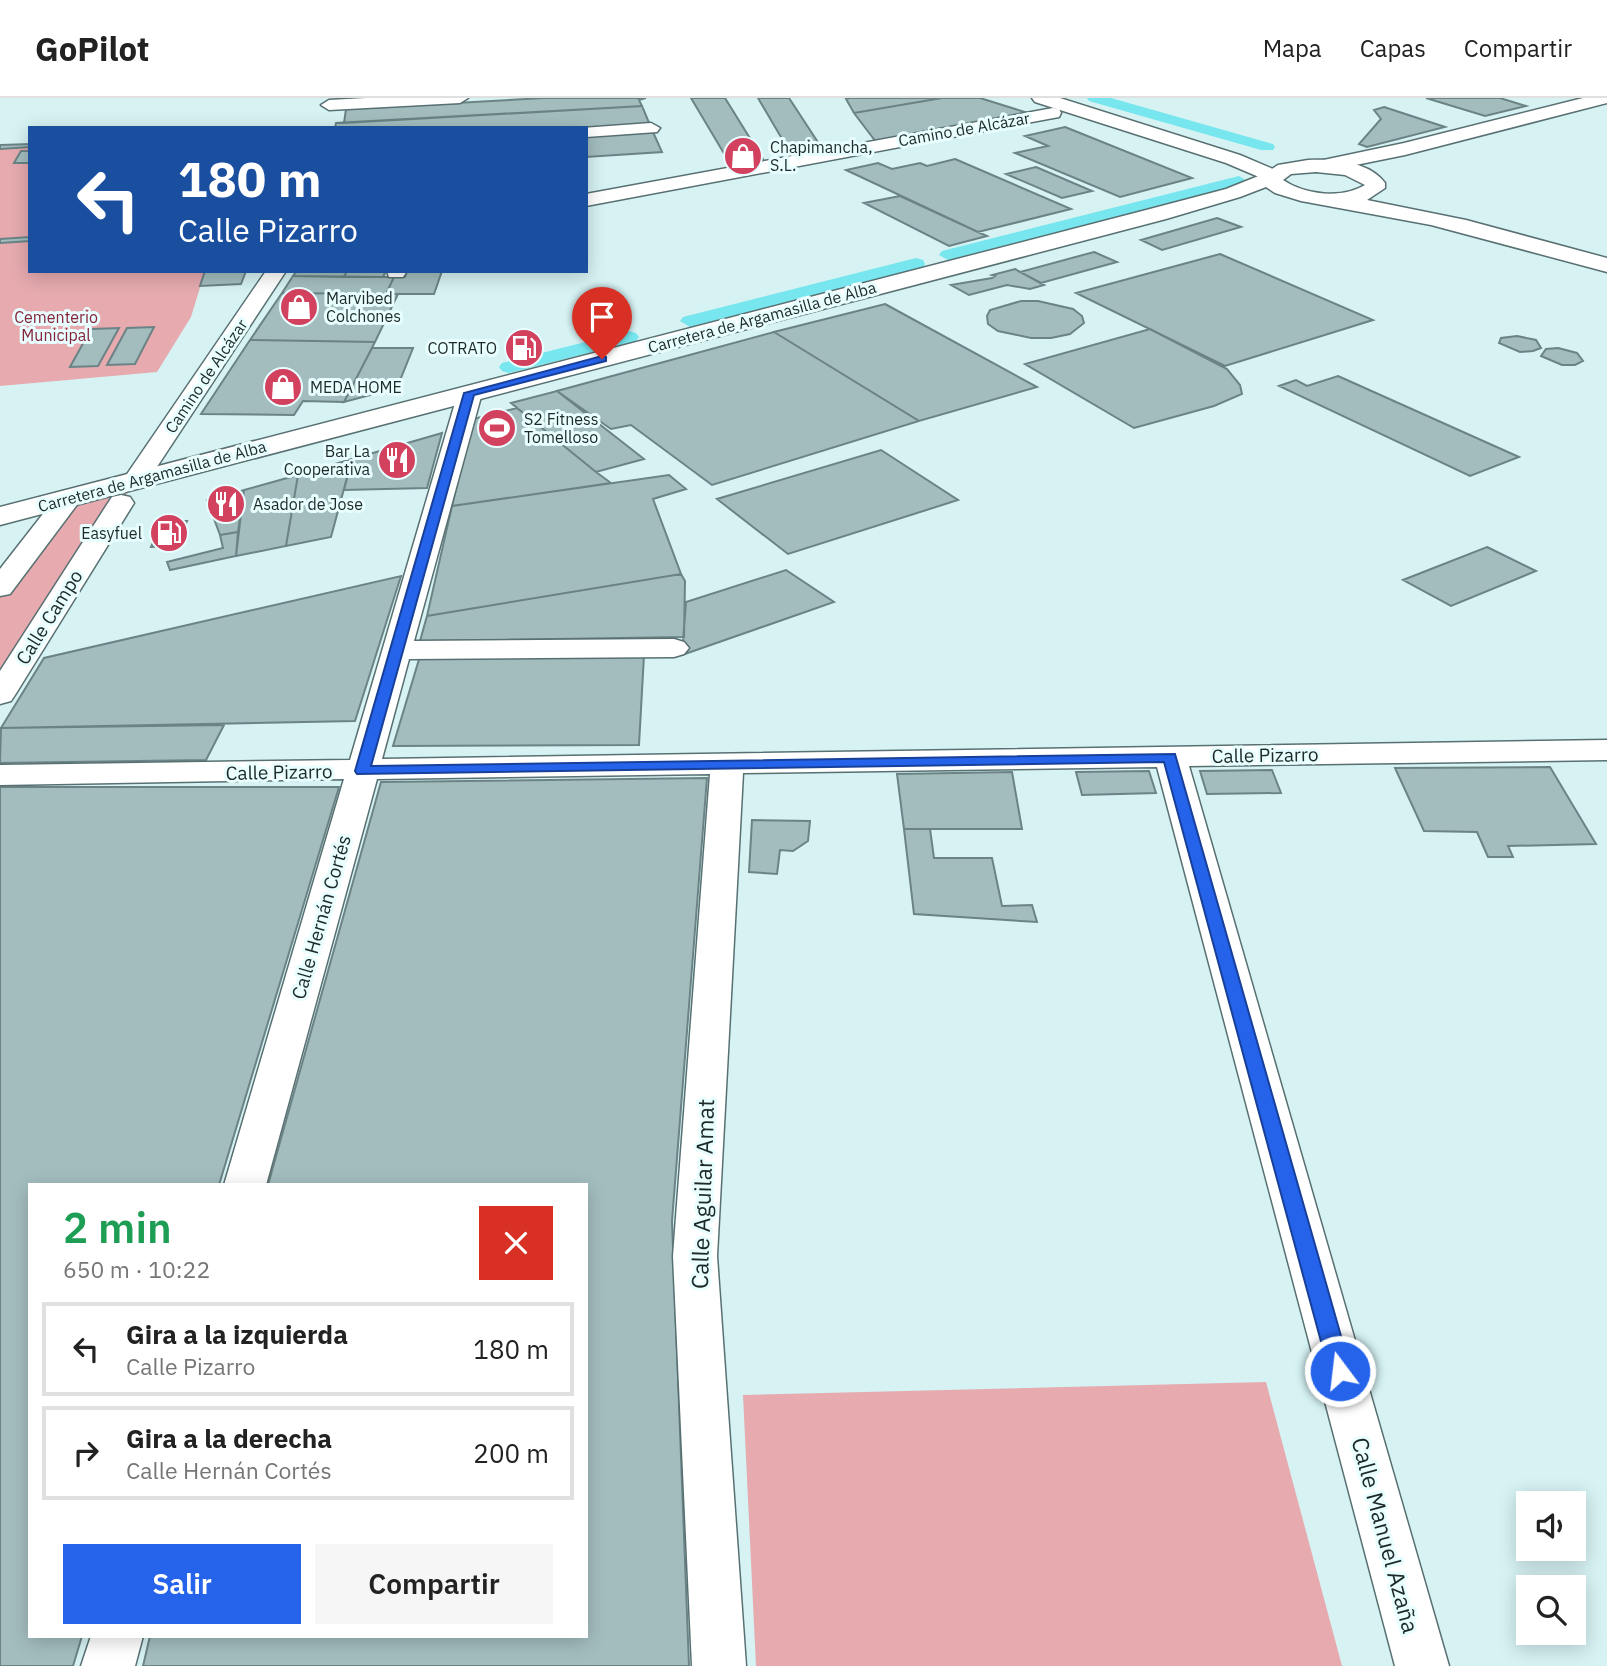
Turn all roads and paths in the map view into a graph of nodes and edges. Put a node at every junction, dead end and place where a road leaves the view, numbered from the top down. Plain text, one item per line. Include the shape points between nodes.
1 (460, 98) edge
2 (1605, 98) edge
3 (1018, 102) dead end
4 (1047, 105) edge
5 (328, 106) edge
6 (651, 128) dead end
7 (1149, 131) junction
8 (588, 132) edge
9 (1405, 149) junction
10 (1314, 166) junction
11 (1273, 176) junction
12 (1372, 180) junction
13 (1318, 198) junction
14 (588, 200) edge
15 (1158, 214) junction
16 (1521, 240) junction
17 (1607, 265) edge
18 (275, 273) edge
19 (470, 393) junction
20 (128, 492) junction
21 (69, 498) junction
22 (0, 516) edge
23 (0, 538) edge
24 (33, 545) junction
25 (0, 588) edge
26 (674, 649) dead end
27 (398, 650) junction
28 (0, 694) edge
29 (1607, 750) edge
30 (1170, 757) junction
31 (727, 765) junction
32 (362, 771) junction
33 (0, 775) edge
34 (246, 1183) edge
35 (116, 1638) edge
36 (108, 1666) edge
37 (719, 1666) edge
38 (1422, 1666) edge

1 - 5 street
2 - 9 main road
3 - 4 street
4 - 7 main road
4 - 14 street, Camino de Alcázar
6 - 8 street
7 - 10 main road
7 - 11 main road
9 - 10 main road
9 - 12 main road via 1374,169
10 - 11 main road via 1285,169
10 - 12 main road via 1340,168
11 - 13 main road via 1273,182 1287,191
11 - 15 main road via 1233,193
12 - 13 main road via 1375,188 1369,194
12 - 16 main road via 1416,202
13 - 15 main road via 1248,200
13 - 16 main road
15 - 19 main road, Carretera de Argamasilla de Alba
16 - 17 main road
18 - 20 street, Camino de Alcázar
19 - 20 main road, Carretera de Argamasilla de Alba
19 - 27 street, Calle Hernán Cortés
20 - 21 main road, Carretera de Argamasilla de Alba
20 - 28 street, Calle Campo
21 - 22 main road, Carretera de Argamasilla de Alba
21 - 24 street
23 - 24 street
24 - 25 street
26 - 27 street
27 - 32 street, Calle Hernán Cortés
29 - 30 street, Calle Pizarro
30 - 31 street, Calle Pizarro
30 - 38 street, Calle Manuel Azaña
31 - 32 street, Calle Pizarro
31 - 37 street, Calle Aguilar Amat via 695,1256
32 - 33 street, Calle Pizarro
32 - 34 street, Calle Hernán Cortés
35 - 36 street

